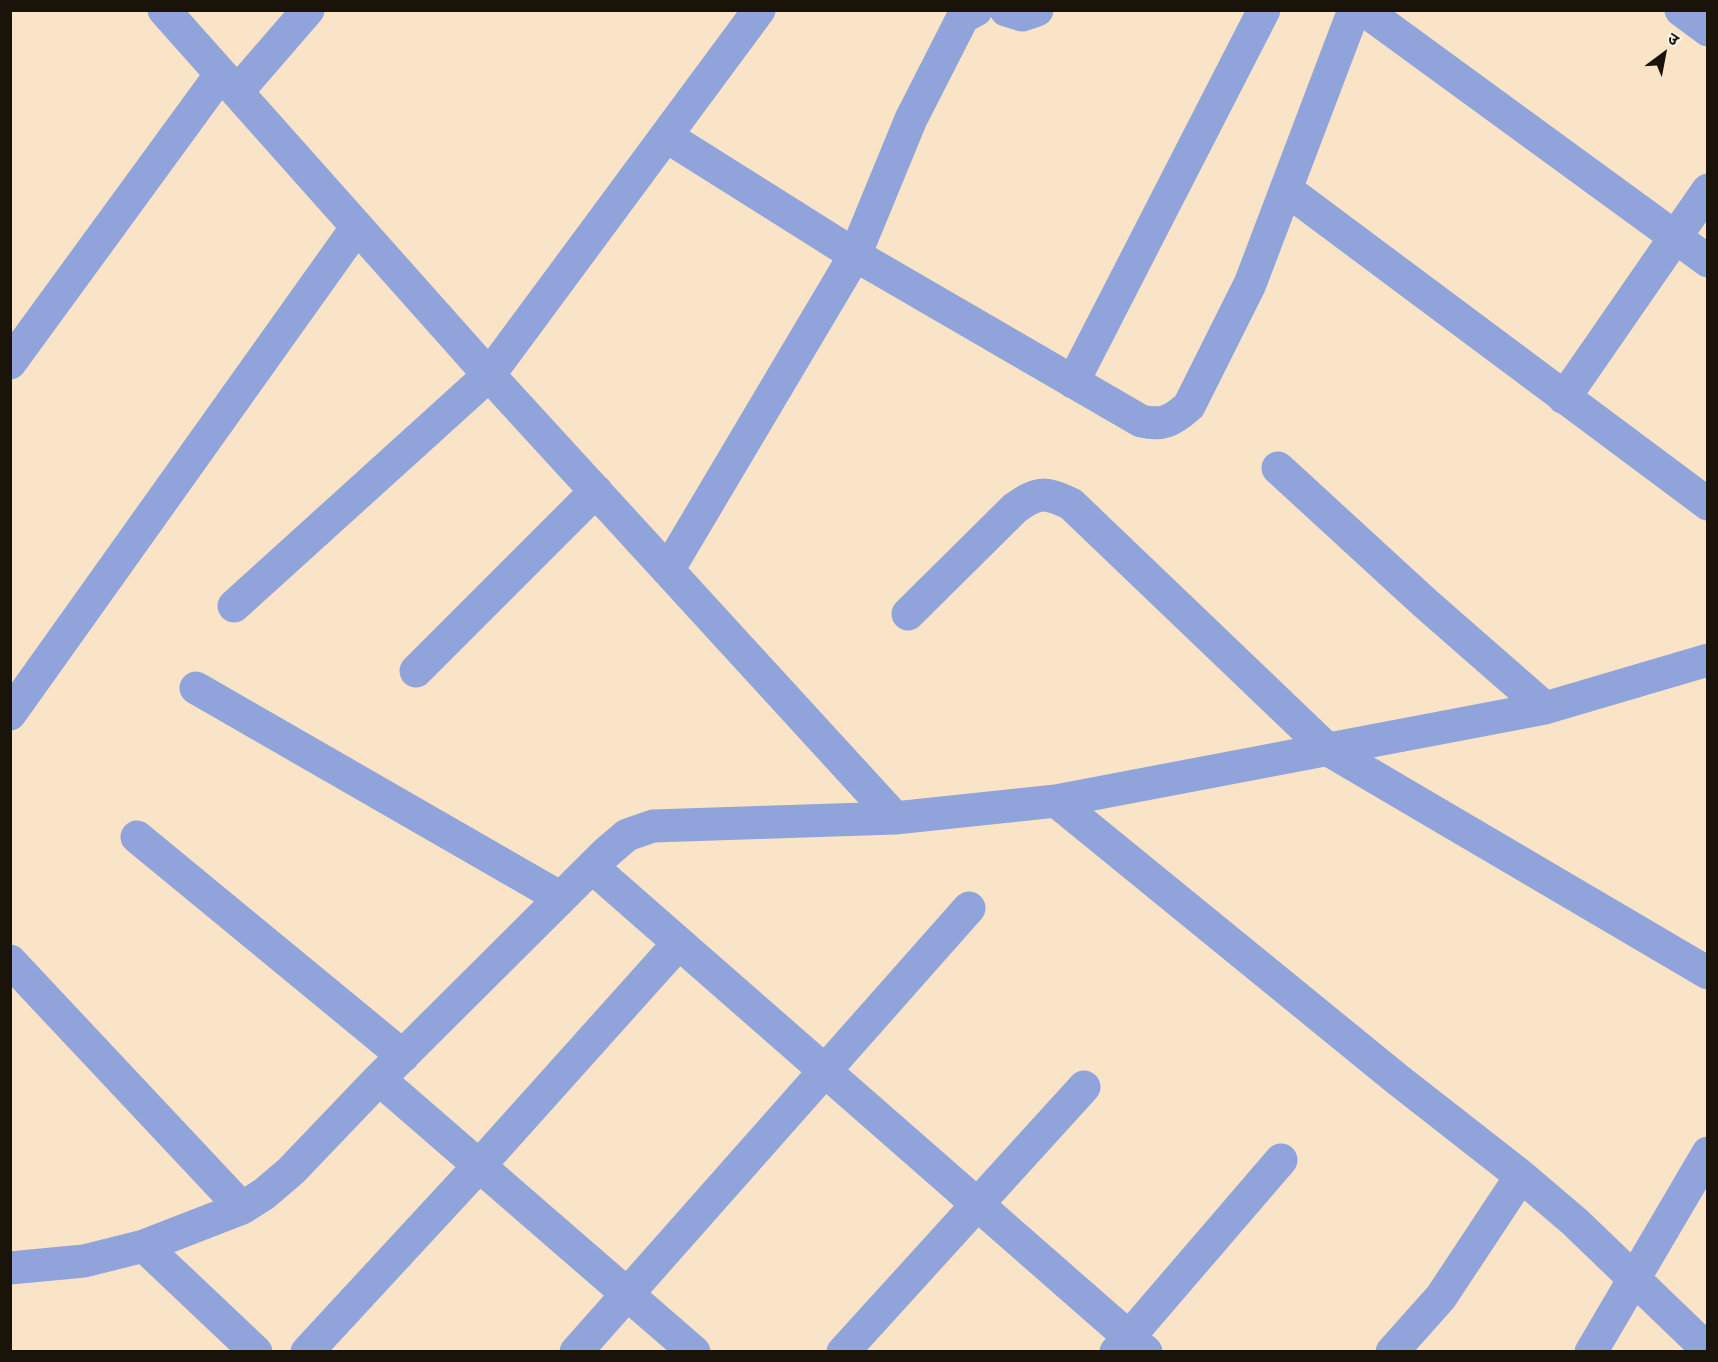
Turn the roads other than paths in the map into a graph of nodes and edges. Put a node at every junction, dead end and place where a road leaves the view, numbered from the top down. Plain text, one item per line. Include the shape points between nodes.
1 (164, 10) edge
2 (308, 10) edge
3 (759, 10) edge
4 (976, 10) edge
5 (1006, 10) edge
6 (1037, 10) edge
7 (1264, 10) edge
8 (1354, 10) edge
9 (1364, 10) edge
10 (1681, 10) edge
11 (1707, 30) edge
12 (229, 83) junction
13 (666, 136) junction
14 (1287, 190) junction
15 (1707, 190) edge
16 (357, 227) junction
17 (1674, 236) junction
18 (855, 255) junction
19 (1707, 261) edge
20 (10, 363) edge
21 (489, 375) junction
22 (1073, 382) junction
23 (1564, 398) junction
24 (1278, 468) dead end
25 (596, 491) junction
26 (1707, 504) edge
27 (668, 570) junction
28 (234, 606) dead end
29 (908, 614) dead end
30 (1707, 660) edge
31 (416, 671) dead end
32 (195, 688) dead end
33 (1545, 708) junction
34 (10, 714) edge
35 (1327, 749) junction
36 (1056, 801) junction
37 (895, 818) junction
38 (137, 837) dead end
39 (592, 867) junction
40 (561, 898) junction
41 (969, 908) dead end
42 (679, 943) junction
43 (10, 961) edge
44 (1707, 973) edge
45 (403, 1056) junction
46 (826, 1071) junction
47 (379, 1079) junction
48 (1084, 1087) dead end
49 (1707, 1153) edge
50 (1281, 1160) dead end
51 (479, 1166) junction
52 (1521, 1176) junction
53 (977, 1203) junction
54 (243, 1208) junction
55 (144, 1246) junction
56 (10, 1268) edge
57 (1634, 1281) junction
58 (628, 1295) junction
59 (1131, 1347) edge
60 (1707, 1350) edge
61 (256, 1352) edge
62 (307, 1352) edge
63 (576, 1352) edge
64 (694, 1352) edge
65 (843, 1352) edge
66 (1392, 1352) edge
67 (1591, 1352) edge

1 - 12 street
2 - 12 street
3 - 13 street
4 - 18 street via 963,18 911,119
5 - 6 street via 1022,15
7 - 22 street
8 - 14 street
9 - 17 street
10 - 11 street
12 - 16 street
12 - 20 street
13 - 18 street
13 - 21 street
14 - 22 street via 1250,284 1189,406 1173,420 1158,425 1141,421
14 - 23 street
15 - 17 street
16 - 21 street
16 - 34 street
17 - 19 street
17 - 23 street
18 - 22 street
18 - 27 street
21 - 25 street
21 - 28 street
23 - 26 street
24 - 33 street
25 - 27 street
25 - 31 street
27 - 37 street
29 - 35 street via 1016,508 1033,495 1050,494 1071,504
30 - 33 street
32 - 40 street
33 - 35 street
35 - 36 street
35 - 44 street
36 - 37 street
36 - 52 street
37 - 39 street via 653,826 627,835
38 - 45 street
39 - 40 street
39 - 42 street
40 - 45 street
41 - 46 street
42 - 46 street
42 - 51 street
43 - 54 street
45 - 47 street
46 - 53 street
46 - 58 street
47 - 51 street
47 - 54 street via 291,1171
48 - 53 street
49 - 57 street
50 - 59 street
51 - 58 street
51 - 62 street
52 - 57 street via 1575,1222
52 - 66 street via 1441,1297
53 - 59 street
53 - 65 street
54 - 55 street
55 - 56 street via 84,1261
55 - 61 street
57 - 60 street
57 - 67 street
58 - 63 street
58 - 64 street

